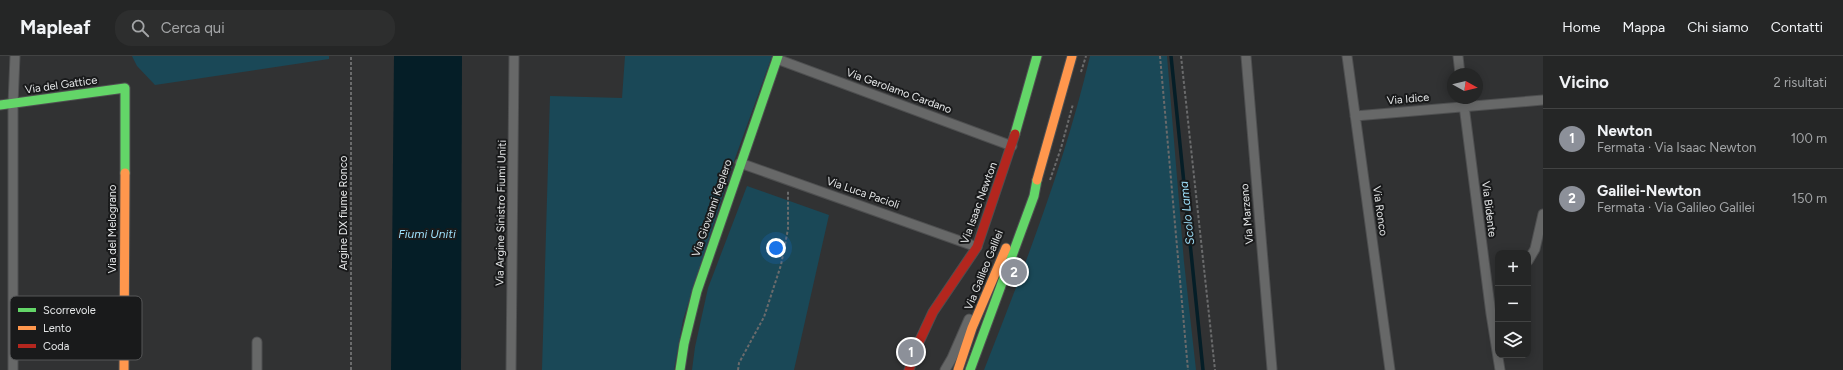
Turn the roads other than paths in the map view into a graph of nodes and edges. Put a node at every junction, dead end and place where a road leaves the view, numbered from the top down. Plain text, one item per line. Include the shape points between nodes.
1 (15, 56) edge
2 (514, 56) edge
3 (1037, 56) edge
4 (1072, 56) edge
5 (1246, 56) edge
6 (1347, 56) edge
7 (1458, 56) edge
8 (778, 57) edge
9 (1459, 68) edge
10 (124, 88) joint
11 (1543, 100) edge
12 (1483, 102) edge
13 (13, 104) junction
14 (1448, 104) edge
15 (1463, 104) edge
16 (0, 105) edge
17 (1355, 116) junction
18 (1012, 146) junction
19 (740, 163) junction
20 (1036, 181) junction
21 (1543, 214) edge
22 (977, 246) junction
23 (1531, 256) edge
24 (1003, 257) junction
25 (13, 296) edge
26 (124, 296) edge
27 (1495, 318) edge
28 (1492, 323) junction
29 (982, 335) junction
30 (257, 342) dead end
31 (1272, 369) edge
32 (257, 370) edge
33 (511, 370) edge
34 (680, 370) edge
35 (909, 370) edge
36 (945, 370) edge
37 (958, 370) edge
38 (965, 370) edge
39 (970, 370) edge
40 (1390, 370) edge
41 (1500, 370) edge

1 - 13 street
2 - 33 street, Via Argine Sinistro Fiumi Uniti
3 - 18 street, Via Isaac Newton
4 - 20 street, Via Galileo Galilei
5 - 31 street, Via Marzeno
6 - 17 street, Via Ronco
7 - 9 street
8 - 18 street, Via Gerolamo Cardano
8 - 19 street, Via Giovanni Keplero
10 - 13 street, Via del Gattice
10 - 26 street, Via del Melograno
11 - 12 street, Via Idice
13 - 16 street, Via del Gattice
13 - 25 street
14 - 17 street, Via Idice
15 - 28 street, Via Bidente
17 - 40 street, Via Ronco
18 - 22 street, Via Isaac Newton
19 - 22 street, Via Luca Pacioli
19 - 34 street, Via Giovanni Keplero via 697,291
20 - 24 street, Via Galileo Galilei via 1028,190
20 - 29 street, Via Galileo Galilei via 1034,196
21 - 23 street
22 - 35 street, Via Isaac Newton via 933,312
24 - 36 street via 989,276
24 - 37 street, Via Galileo Galilei via 972,328
27 - 28 street
28 - 41 street, Via Bidente
29 - 38 street via 974,344
29 - 39 street, Via Galileo Galilei
30 - 32 street

